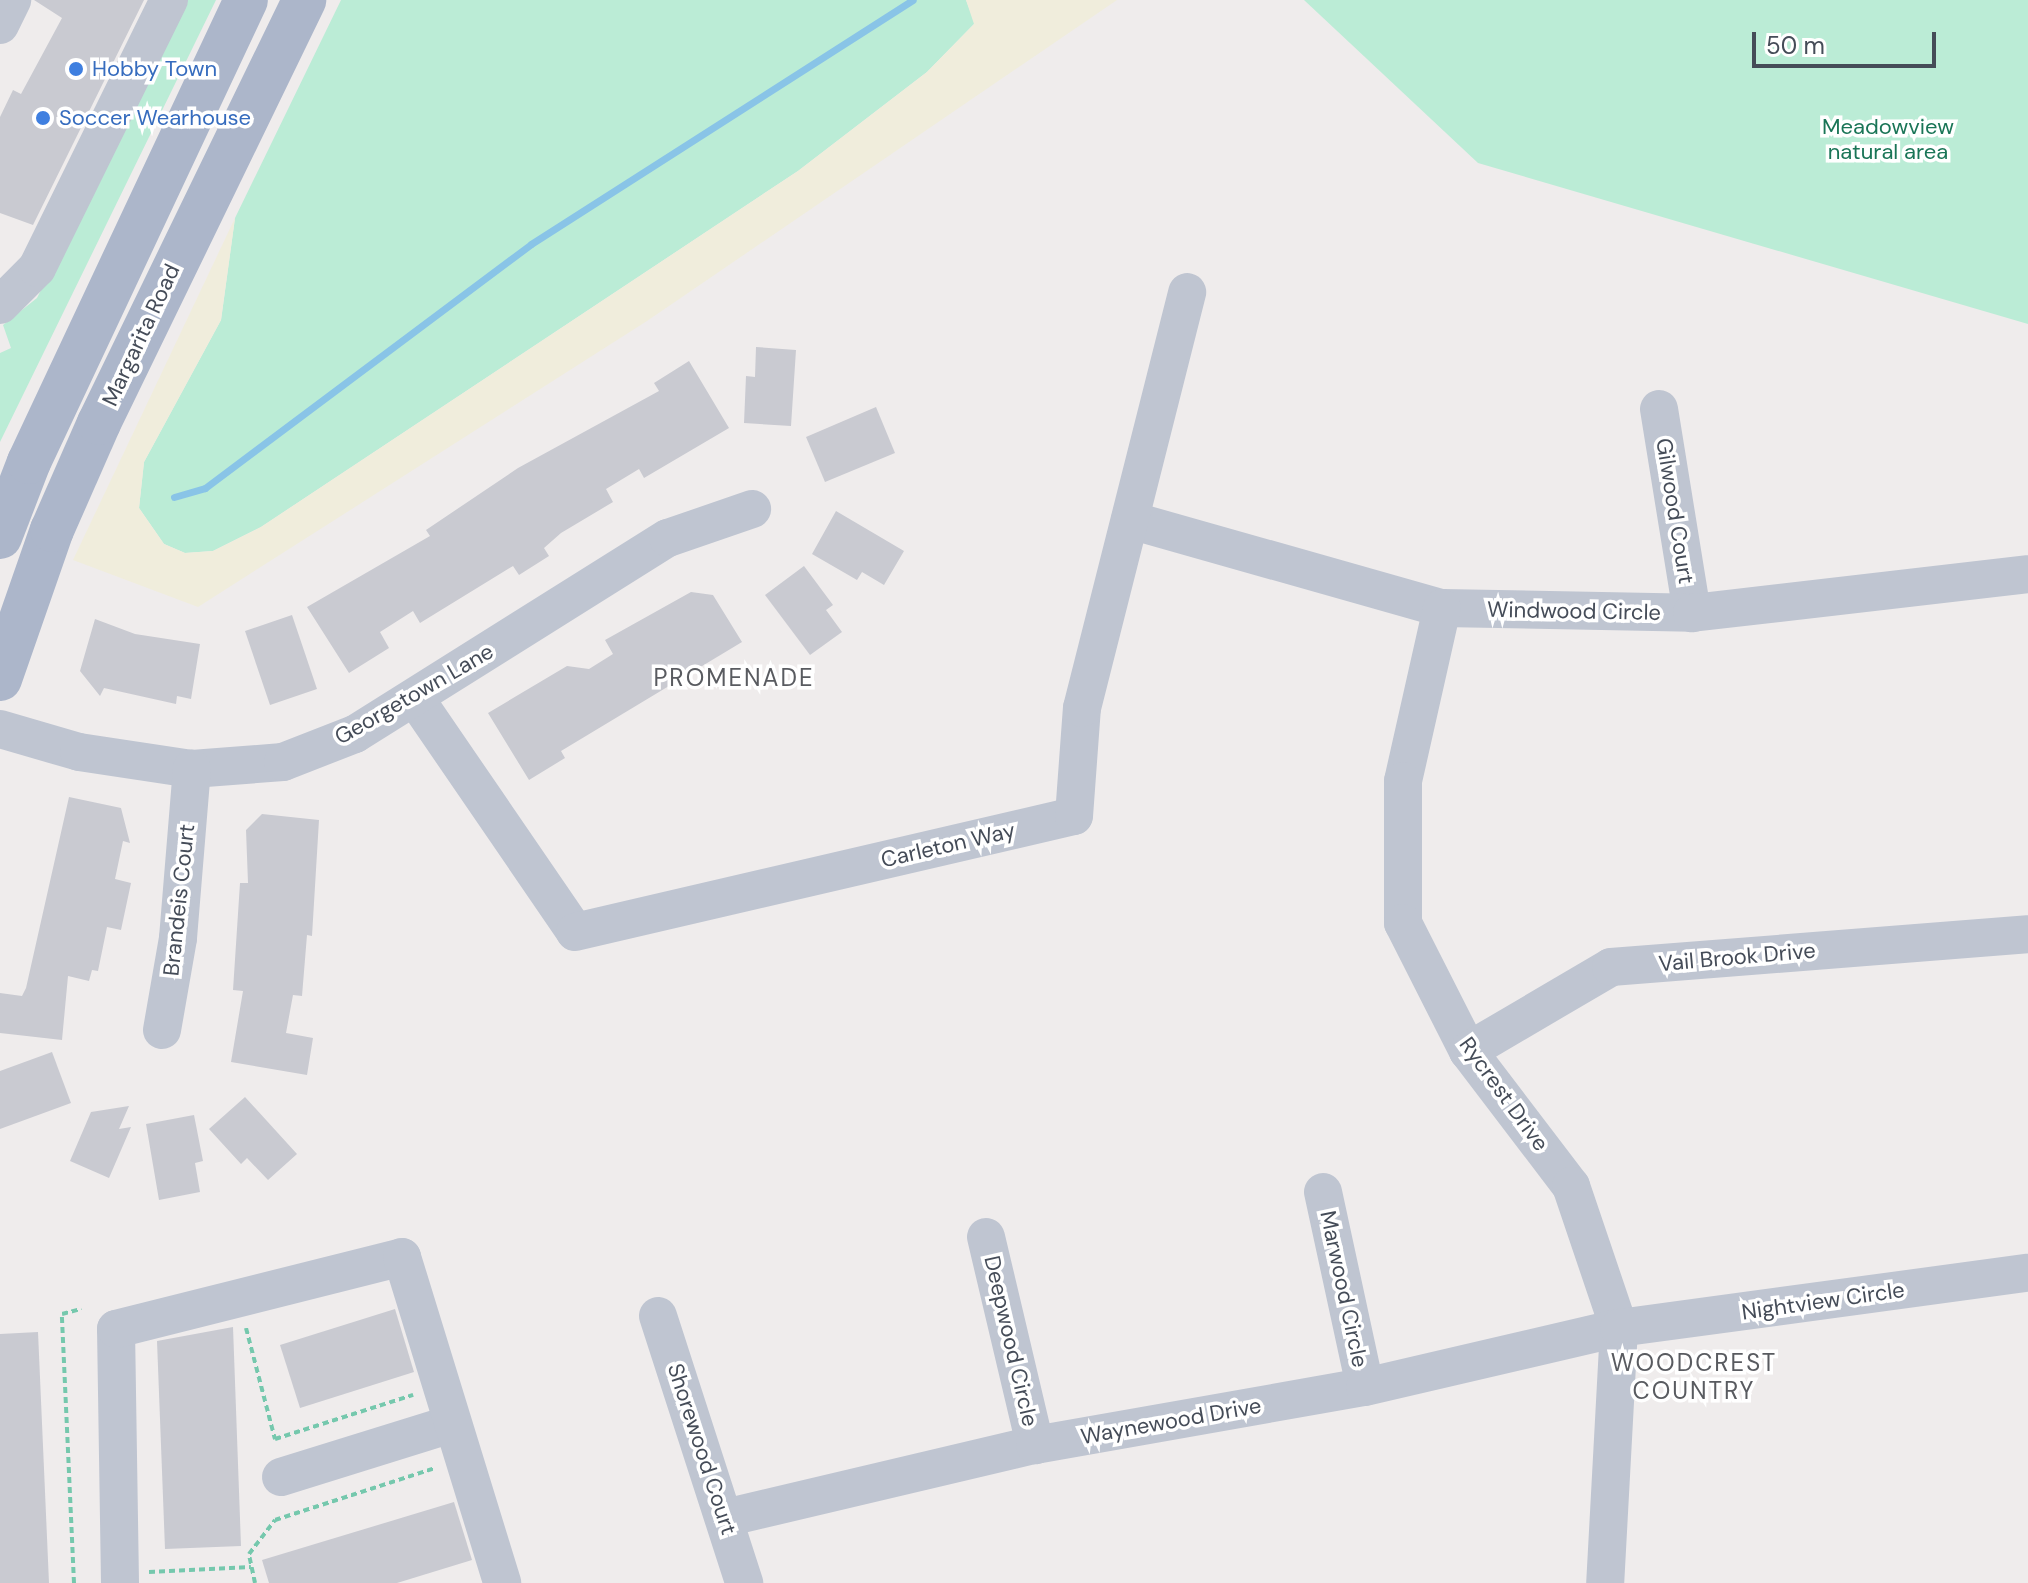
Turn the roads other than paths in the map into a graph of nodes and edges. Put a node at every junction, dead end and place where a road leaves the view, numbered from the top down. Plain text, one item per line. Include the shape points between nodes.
1 (12, 0) edge
2 (169, 0) edge
3 (246, 0) edge
4 (304, 0) edge
5 (0, 25) edge
6 (1187, 292) dead end
7 (0, 305) edge
8 (78, 359) junction
9 (1659, 409) dead end
10 (752, 509) dead end
11 (1130, 520) junction
12 (0, 537) edge
13 (2028, 574) edge
14 (0, 590) edge
15 (1442, 608) junction
16 (1692, 613) junction
17 (0, 679) edge
18 (415, 698) junction
19 (0, 729) edge
20 (192, 769) junction
21 (2028, 934) edge
22 (162, 1030) dead end
23 (1468, 1051) junction
24 (1323, 1192) dead end
25 (986, 1237) dead end
26 (2028, 1273) edge
27 (658, 1316) dead end
28 (1619, 1328) junction
29 (1365, 1387) junction
30 (451, 1424) junction
31 (1035, 1445) junction
32 (281, 1477) dead end
33 (725, 1518) junction
34 (120, 1578) edge
35 (502, 1583) edge
36 (744, 1583) edge
37 (1605, 1583) edge

1 - 5 street
2 - 7 street via 37,268
3 - 8 main road
4 - 17 main road, Margarita Road via 99,423 52,530
6 - 11 street, Carleton Way
8 - 12 main road
8 - 14 main road via 75,404
9 - 16 street, Gilwood Court
10 - 18 street, Georgetown Lane via 668,538
11 - 15 street, Windwood Circle
11 - 18 street, Carleton Way via 1082,708 1074,816 575,932
13 - 16 street, Windwood Circle
15 - 16 street, Windwood Circle
15 - 23 street, Rycrest Drive via 1403,781 1403,923
18 - 20 street, Georgetown Lane via 355,734 283,762
19 - 20 street, Georgetown Lane via 79,752
20 - 22 street, Brandeis Court via 178,938
21 - 23 street, Vail Brook Drive via 1611,967
23 - 28 street, Rycrest Drive via 1571,1186
24 - 29 street, Marwood Circle
25 - 31 street, Deepwood Circle
26 - 28 street, Nightview Circle
27 - 33 street, Shorewood Court
28 - 29 street, Waynewood Drive
28 - 37 street, Rycrest Drive
29 - 31 street, Waynewood Drive
30 - 32 street
30 - 34 street via 402,1257 116,1329
30 - 35 street
31 - 33 street, Waynewood Drive
33 - 36 street, Shorewood Court

